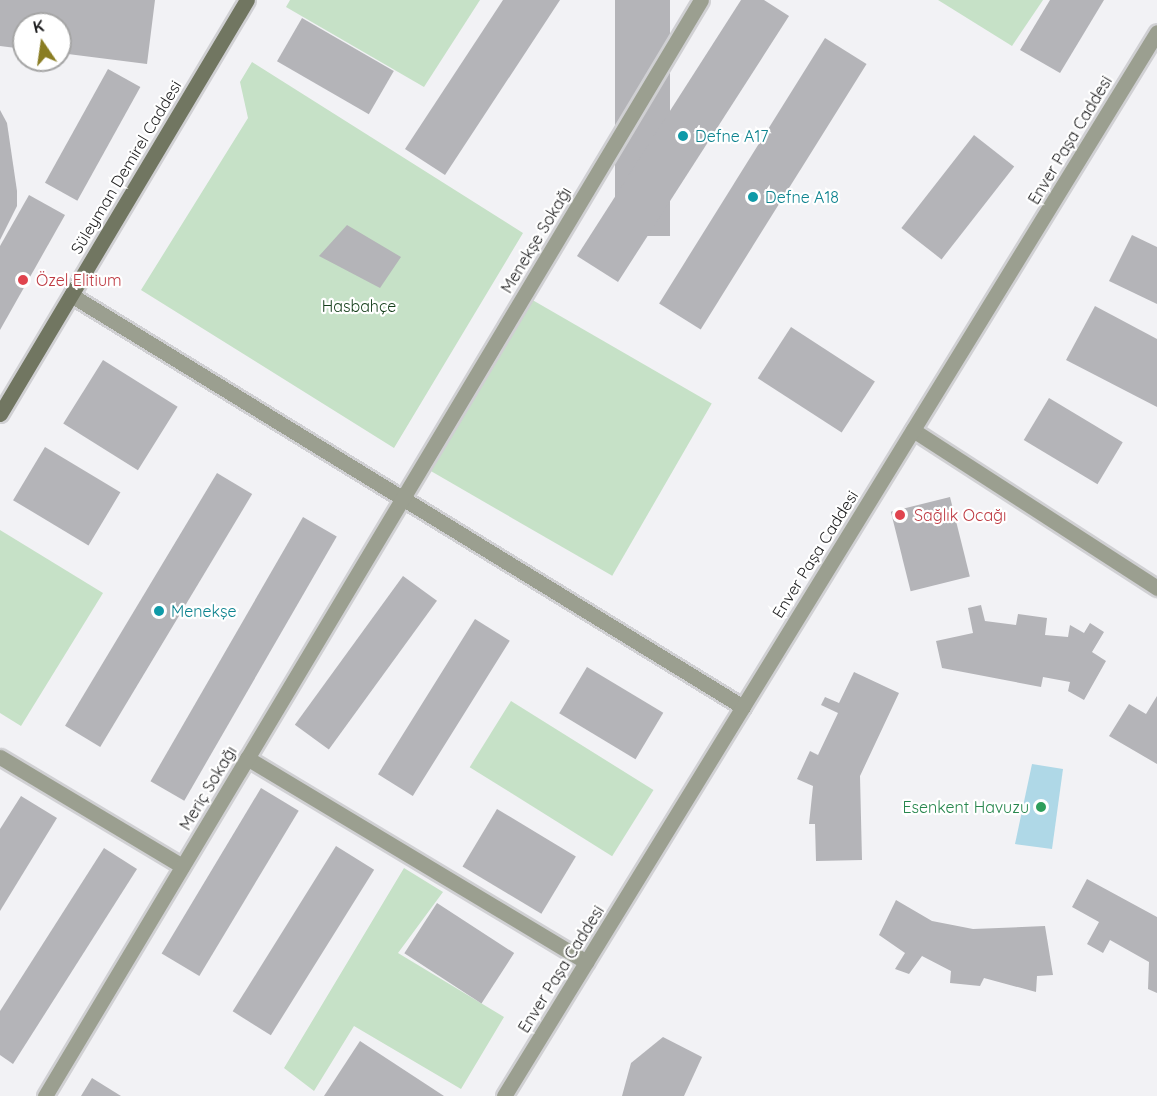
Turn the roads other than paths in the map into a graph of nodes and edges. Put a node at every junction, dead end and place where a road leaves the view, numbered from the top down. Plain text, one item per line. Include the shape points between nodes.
1 (247, 0) edge
2 (701, 0) edge
3 (1157, 32) edge
4 (70, 295) junction
5 (0, 414) edge
6 (913, 430) junction
7 (402, 498) junction
8 (1157, 588) edge
9 (743, 707) junction
10 (0, 757) edge
11 (247, 759) junction
12 (182, 866) junction
13 (586, 962) junction
14 (45, 1096) edge
15 (504, 1096) edge

1 - 4 main road, Süleyman Demirel Caddesi
2 - 7 street, Menekşe Sokağı
3 - 6 street, Enver Paşa Caddesi
4 - 5 main road, Süleyman Demirel Caddesi
4 - 7 street
6 - 8 street
6 - 9 street, Enver Paşa Caddesi
7 - 9 street
7 - 11 street, Meriç Sokağı
9 - 13 street, Enver Paşa Caddesi
10 - 12 street
11 - 12 street, Meriç Sokağı
11 - 13 street
12 - 14 street, Meriç Sokağı
13 - 15 street, Enver Paşa Caddesi

